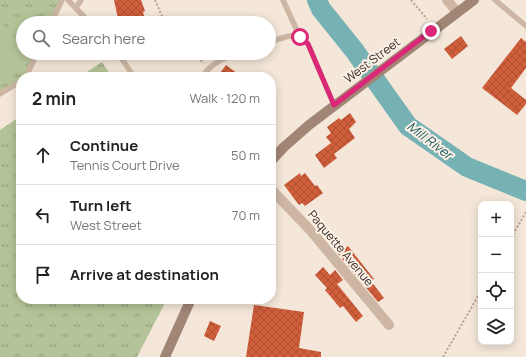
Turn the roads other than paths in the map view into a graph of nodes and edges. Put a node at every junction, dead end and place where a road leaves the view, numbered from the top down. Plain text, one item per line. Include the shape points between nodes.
1 (62, 0) edge
2 (68, 0) edge
3 (81, 0) edge
4 (283, 0) edge
5 (446, 0) edge
6 (474, 0) edge
7 (495, 0) edge
8 (76, 8) junction
9 (457, 12) junction
10 (54, 16) edge
11 (83, 16) edge
12 (526, 26) edge
13 (300, 37) junction
14 (276, 40) edge
15 (34, 60) edge
16 (123, 60) edge
17 (220, 60) edge
18 (28, 72) edge
19 (131, 72) edge
20 (206, 72) edge
21 (16, 83) edge
22 (0, 94) edge
23 (334, 105) junction
24 (276, 156) edge
25 (276, 194) edge
26 (189, 304) edge
27 (389, 325) dead end
28 (165, 357) edge

1 - 10 lane
2 - 8 lane
3 - 8 lane
4 - 13 lane
5 - 9 street
6 - 9 main road, West Street
7 - 12 lane
8 - 11 lane
9 - 23 main road, West Street
13 - 14 lane via 289,36
13 - 23 lane via 308,44
15 - 18 lane
16 - 19 lane
17 - 20 lane
21 - 22 lane
23 - 24 main road, West Street
25 - 27 street, Paquette Avenue via 311,231
26 - 28 main road

